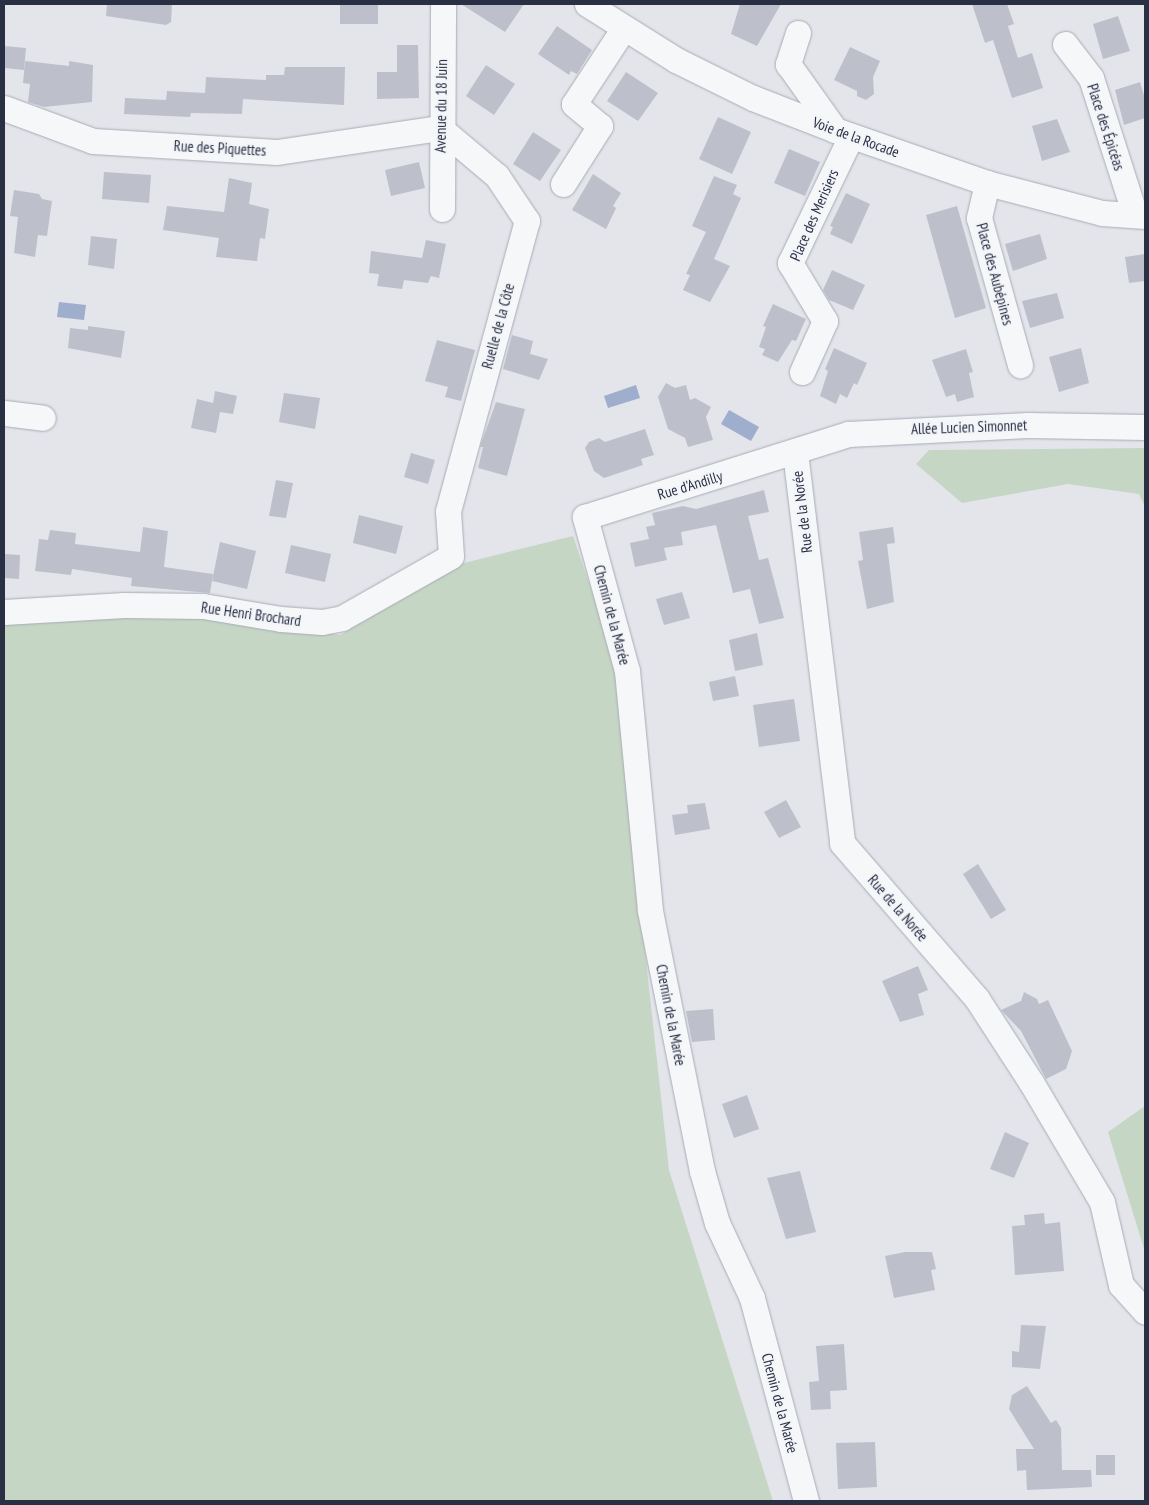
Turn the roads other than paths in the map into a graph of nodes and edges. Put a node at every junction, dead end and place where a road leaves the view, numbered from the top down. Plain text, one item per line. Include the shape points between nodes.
1 (443, 4) edge
2 (587, 4) edge
3 (624, 28) junction
4 (798, 33) dead end
5 (1065, 44) dead end
6 (4, 108) edge
7 (440, 128) junction
8 (843, 133) junction
9 (987, 183) junction
10 (563, 184) dead end
11 (442, 209) dead end
12 (1140, 216) edge
13 (1020, 365) dead end
14 (802, 372) dead end
15 (4, 413) edge
16 (43, 418) dead end
17 (1145, 427) edge
18 (795, 452) junction
19 (586, 517) joint
20 (451, 556) joint
21 (4, 612) edge
22 (1145, 1312) edge
23 (806, 1501) edge

1 - 7 street, Avenue du 18 Juin
2 - 3 street, Voie de la Rocade
3 - 8 street, Voie de la Rocade via 676,60 753,98
3 - 10 street via 574,104 600,126
4 - 8 street via 788,64
5 - 12 street, Place des Épicéas via 1091,78
6 - 7 street, Rue des Piquettes via 93,140 277,152
7 - 11 street, Avenue du 18 Juin
7 - 20 street, Ruelle de la Côte via 497,176 527,221 448,511
8 - 9 street, Voie de la Rocade
8 - 14 street, Place des Merisiers via 790,263 825,321
9 - 12 street, Voie de la Rocade via 1102,213
9 - 13 street, Place des Aubépines via 979,218
15 - 16 street
17 - 18 street, Allée Lucien Simonnet via 1028,425 858,432
18 - 19 street, Rue d'Andilly
18 - 22 street, Rue de la Norée via 842,843 977,999 1031,1082 1102,1202 1121,1285
19 - 23 street, Chemin de la Marée via 627,672 650,910 702,1170 717,1223 752,1298
20 - 21 street, Rue Henri Brochard via 342,618 322,622 280,619 203,606 124,605

